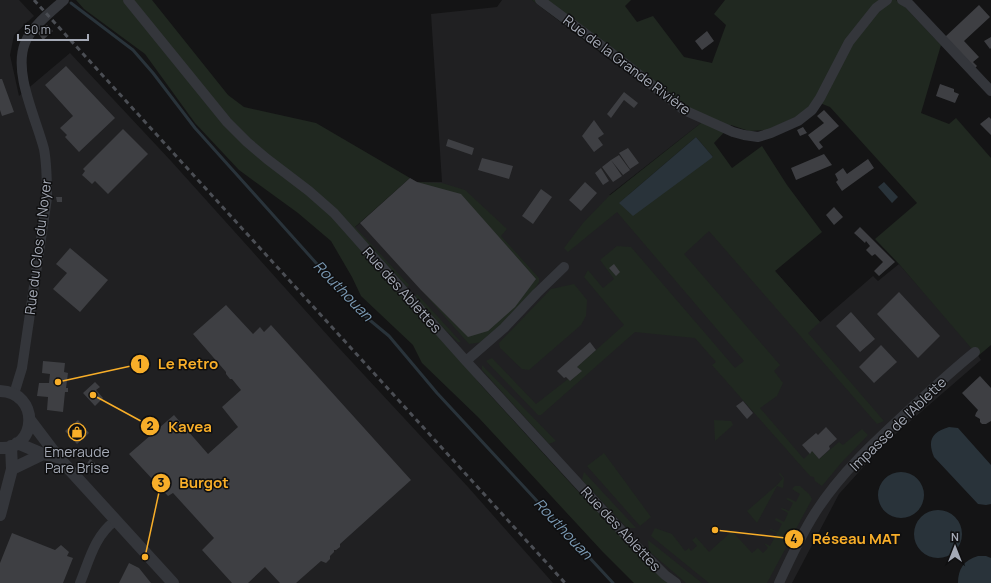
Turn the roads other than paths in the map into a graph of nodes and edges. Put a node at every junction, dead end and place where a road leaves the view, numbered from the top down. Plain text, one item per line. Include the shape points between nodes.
1 (64, 0) edge
2 (128, 0) edge
3 (540, 0) edge
4 (887, 0) edge
5 (902, 0) edge
6 (991, 91) edge
7 (564, 267) dead end
8 (975, 352) dead end
9 (466, 361) junction
10 (0, 391) edge
11 (14, 394) junction
12 (30, 420) junction
13 (9, 446) edge
14 (43, 454) junction
15 (58, 457) junction
16 (12, 469) junction
17 (0, 515) edge
18 (115, 521) junction
19 (80, 583) edge
20 (173, 583) edge
21 (676, 583) edge
22 (779, 583) edge

1 - 11 street, Rue du Clos du Noyer via 32,32 22,52 22,80 39,131 48,177 22,368
2 - 9 street, Rue des Ablettes via 227,122 247,142 334,213
3 - 4 street, Rue de la Grande Rivière via 684,110 733,132 758,137 798,121 812,110 849,42 876,8
5 - 6 street via 909,4
7 - 9 street via 504,328
8 - 22 street, Impasse de l'Ablette via 864,452 816,513
9 - 21 street, Rue des Ablettes via 631,541
10 - 11 street
11 - 12 street via 26,405
12 - 13 street via 26,433
12 - 15 street
13 - 14 street
13 - 16 street
14 - 15 street
14 - 16 street
15 - 18 street
16 - 17 street
18 - 19 street via 103,531 97,541
18 - 20 street

